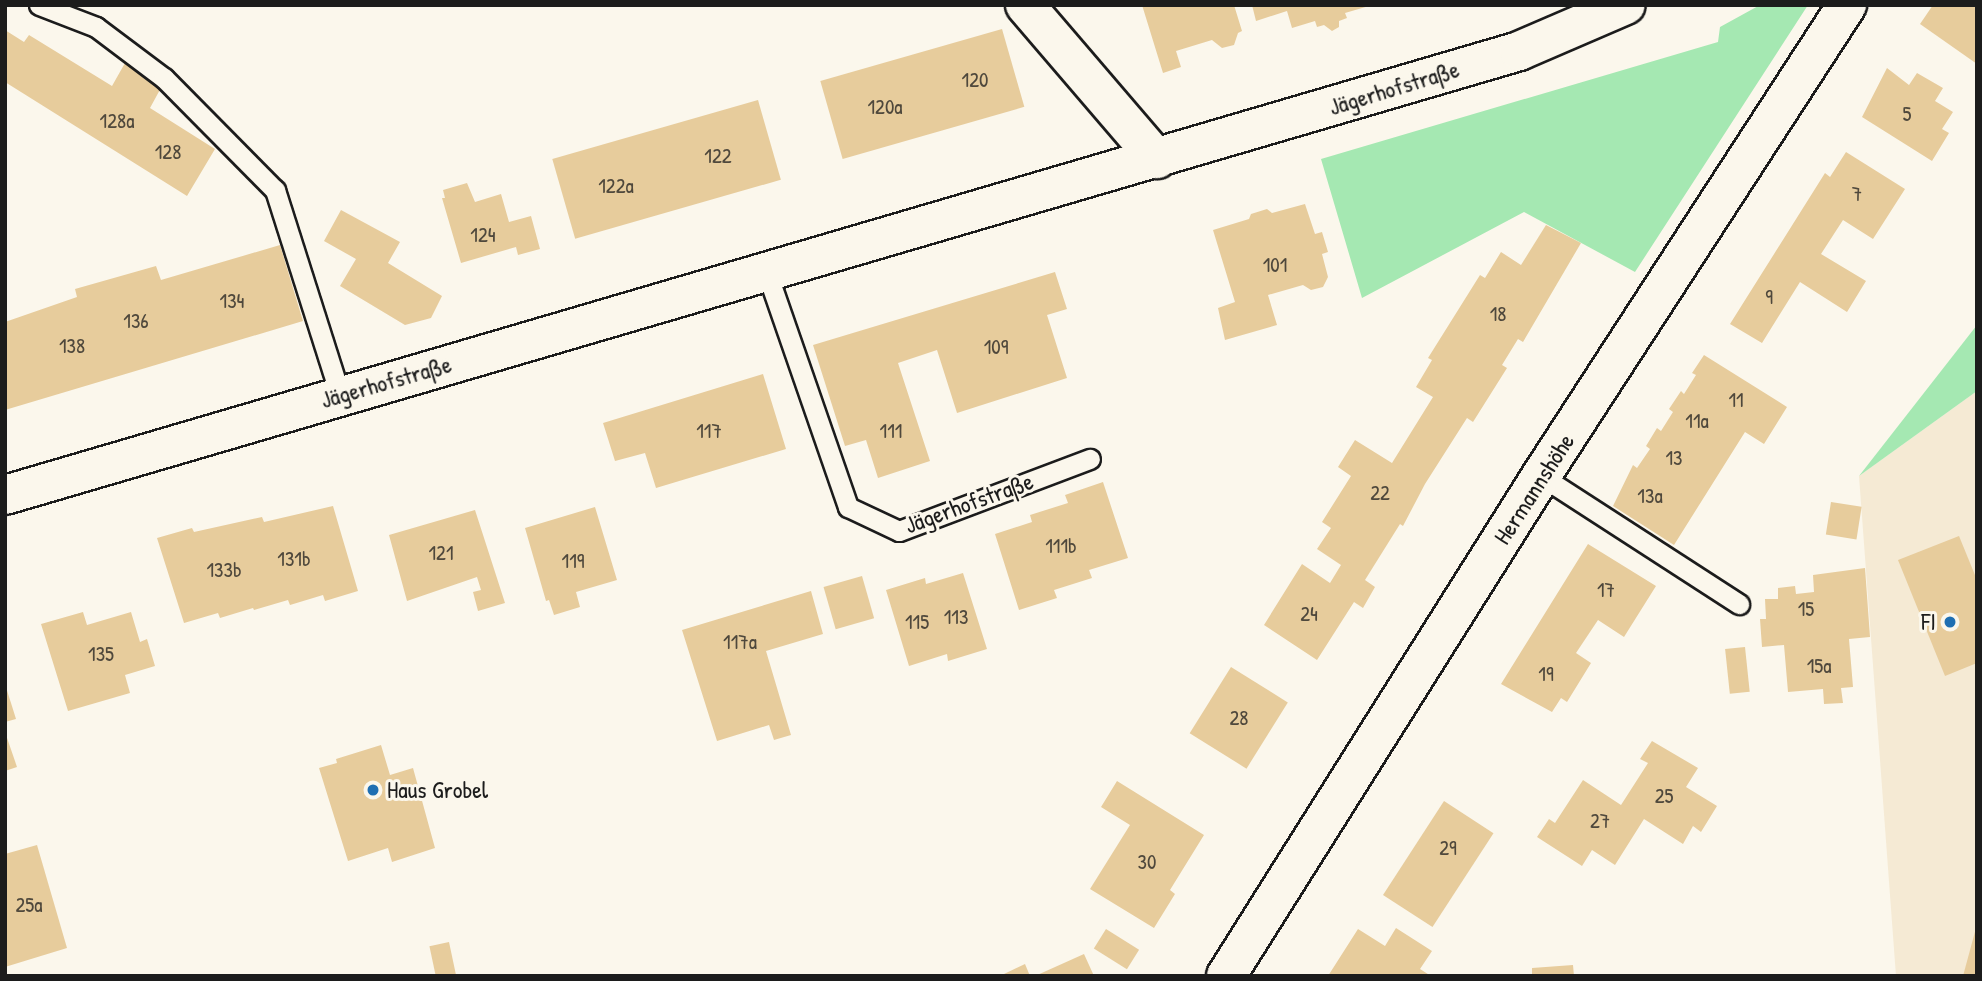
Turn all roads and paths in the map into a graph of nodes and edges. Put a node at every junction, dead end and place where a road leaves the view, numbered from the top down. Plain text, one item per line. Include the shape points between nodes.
1 (40, 5) edge
2 (1025, 5) edge
3 (1626, 5) edge
4 (1847, 5) edge
5 (1157, 159) junction
6 (766, 270) junction
7 (340, 395) junction
8 (1090, 459) dead end
9 (1541, 476) junction
10 (5, 495) edge
11 (1739, 604) dead end
12 (1226, 976) edge

1 - 7 lane via 96,27 164,78 275,190
2 - 5 main road
3 - 5 main road, Jägerhofstraße via 1519,51
4 - 9 main road, Hermannshöhe
5 - 6 main road, Jägerhofstraße
6 - 7 main road, Jägerhofstraße
6 - 8 lane, Jägerhofstraße via 848,507 899,531
7 - 10 main road, Jägerhofstraße
9 - 11 lane
9 - 12 main road, Hermannshöhe

